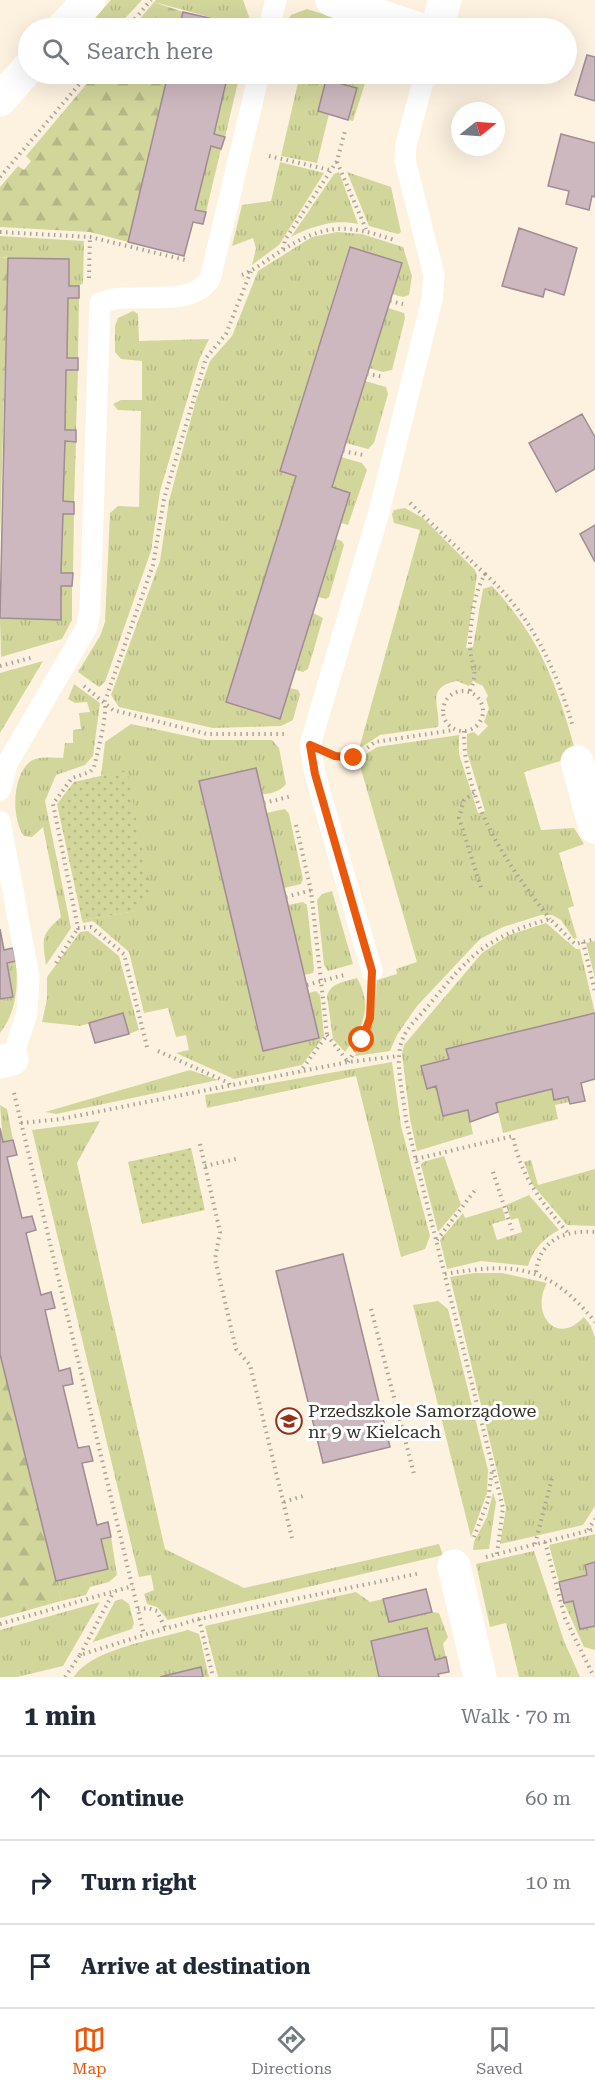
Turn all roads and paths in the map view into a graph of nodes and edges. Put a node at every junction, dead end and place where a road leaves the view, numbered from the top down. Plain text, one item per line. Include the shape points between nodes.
1 (89, 0) edge
2 (151, 0) edge
3 (276, 0) edge
4 (332, 0) edge
5 (445, 0) edge
6 (72, 18) edge
7 (136, 18) edge
8 (272, 18) edge
9 (386, 18) edge
10 (440, 18) edge
11 (18, 79) edge
12 (79, 84) edge
13 (256, 84) edge
14 (422, 84) edge
15 (0, 100) edge
16 (345, 131) dead end
17 (240, 150) junction
18 (337, 161) junction
19 (330, 170) junction
20 (0, 177) edge
21 (366, 230) junction
22 (0, 232) edge
23 (397, 241) dead end
24 (283, 250) junction
25 (251, 271) junction
26 (210, 279) junction
27 (343, 451) dead end
28 (365, 456) dead end
29 (386, 484) junction
30 (485, 574) junction
31 (63, 669) junction
32 (470, 691) junction
33 (105, 701) junction
34 (454, 730) junction
35 (464, 731) junction
36 (281, 732) junction
37 (283, 743) dead end
38 (310, 745) junction
39 (577, 762) joint
40 (290, 786) dead end
41 (0, 790) edge
42 (474, 793) junction
43 (264, 803) dead end
44 (294, 816) dead end
45 (0, 821) edge
46 (595, 827) edge
47 (311, 891) junction
48 (482, 891) dead end
49 (286, 897) dead end
50 (550, 919) junction
51 (595, 939) edge
52 (583, 942) junction
53 (372, 971) joint
54 (322, 981) junction
55 (307, 985) dead end
56 (595, 992) edge
57 (327, 1035) junction
58 (147, 1047) dead end
59 (158, 1051) dead end
60 (399, 1056) junction
61 (6, 1061) edge
62 (348, 1062) junction
63 (300, 1072) junction
64 (230, 1086) junction
65 (21, 1123) junction
66 (200, 1144) dead end
67 (236, 1159) dead end
68 (416, 1160) junction
69 (205, 1166) junction
70 (493, 1172) dead end
71 (476, 1189) dead end
72 (512, 1230) dead end
73 (595, 1232) edge
74 (568, 1233) junction
75 (436, 1240) junction
76 (536, 1272) junction
77 (444, 1274) junction
78 (371, 1309) dead end
79 (595, 1322) edge
80 (493, 1467) junction
81 (414, 1473) dead end
82 (552, 1478) dead end
83 (303, 1496) dead end
84 (284, 1502) junction
85 (595, 1519) edge
86 (595, 1529) edge
87 (588, 1530) junction
88 (292, 1538) dead end
89 (545, 1542) junction
90 (535, 1544) junction
91 (496, 1554) junction
92 (491, 1556) dead end
93 (469, 1562) junction
94 (133, 1586) junction
95 (114, 1591) junction
96 (138, 1609) junction
97 (199, 1619) junction
98 (0, 1624) edge
99 (165, 1628) junction
100 (144, 1635) junction
101 (80, 1655) junction
102 (65, 1677) edge
103 (213, 1677) edge
104 (480, 1677) edge
105 (594, 1677) edge

1 - 6 street
2 - 7 path
3 - 8 lane
4 - 9 street
5 - 10 street
11 - 15 street
12 - 20 path
13 - 17 lane
14 - 29 lane via 405,160 434,275 433,292
16 - 18 path
17 - 19 path
17 - 26 lane
18 - 19 path
18 - 21 path
19 - 24 path via 285,240
21 - 23 path
21 - 24 path via 338,227 310,234
22 - 26 path via 90,237 198,263 191,273
24 - 25 path
25 - 26 path via 223,284
25 - 33 path via 226,334 206,358 164,498 153,565
26 - 31 lane via 193,294 100,303 90,610 87,627
27 - 28 path
29 - 30 path via 427,516
29 - 38 lane
30 - 32 path via 469,647 476,677
30 - 39 path via 523,614 542,646 582,756
31 - 33 path
31 - 41 lane via 8,762
32 - 34 path via 454,692 444,702 442,713
32 - 35 path via 482,702 483,715 477,726
33 - 36 path via 113,710 207,734
33 - 58 path via 106,714 94,767 72,778 53,804 78,928 91,927 124,954
34 - 35 path
34 - 38 path via 375,742 354,758 335,756
35 - 42 path via 464,754
36 - 37 path
36 - 38 path
38 - 53 lane
39 - 46 street
40 - 43 path via 292,798
42 - 48 path via 464,800 459,818
42 - 50 path via 504,856
44 - 47 path
45 - 61 lane via 29,977 27,1012
47 - 49 path
47 - 54 path
50 - 52 path via 576,944
50 - 60 path via 512,929 478,950 403,1037
51 - 52 path
52 - 56 path
53 - 62 path via 370,1018
54 - 55 path
54 - 57 path
57 - 62 path
57 - 63 path
59 - 64 path
60 - 62 path
60 - 68 path via 406,1120
61 - 65 path
62 - 63 path
63 - 64 path
64 - 65 path via 61,1119
65 - 94 path
66 - 69 path
67 - 69 path
68 - 74 path via 513,1136 529,1185
68 - 75 path
69 - 84 path via 220,1232 215,1259 236,1349 250,1365
70 - 72 path
71 - 75 path
73 - 74 path
74 - 76 path via 558,1237 538,1259
75 - 77 path
76 - 77 path via 482,1269
76 - 79 path via 564,1287
77 - 80 path
78 - 81 path
80 - 91 path via 503,1508
80 - 93 path via 491,1489
82 - 90 path
83 - 84 path
84 - 88 path
85 - 87 path
86 - 87 path
87 - 89 path
89 - 90 path
89 - 105 path via 566,1618
90 - 91 path
91 - 92 path
93 - 97 path
93 - 104 street
94 - 95 path
94 - 96 path
95 - 98 path
95 - 101 path
96 - 99 path via 157,1611
96 - 100 path
97 - 99 path
97 - 103 path
99 - 100 path
100 - 101 path
101 - 102 path

